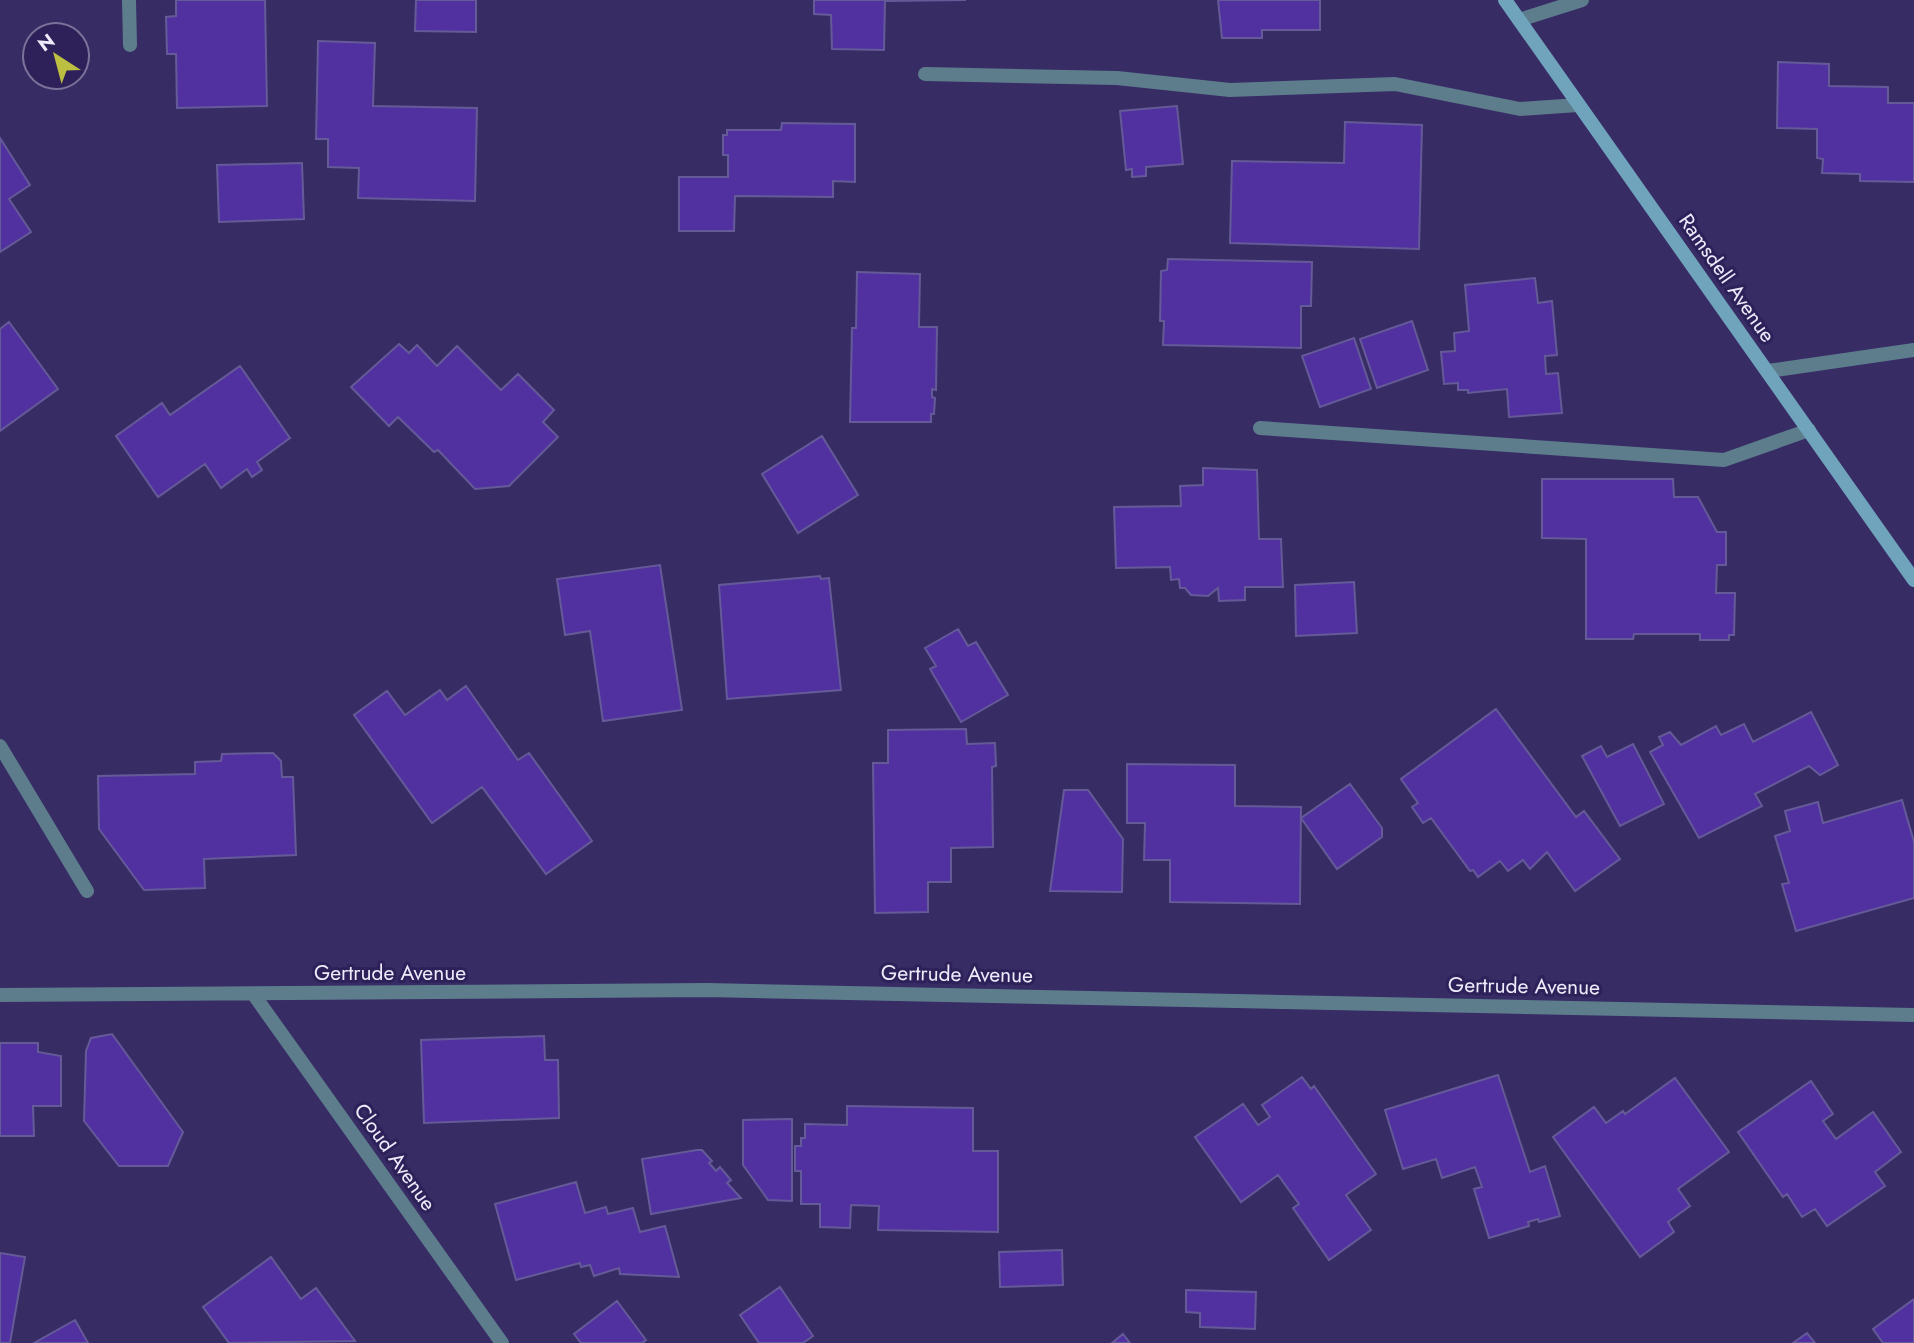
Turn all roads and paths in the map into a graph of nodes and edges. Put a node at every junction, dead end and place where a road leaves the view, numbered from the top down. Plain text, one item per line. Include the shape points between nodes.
1 (129, 0) edge
2 (1505, 0) edge
3 (1582, 0) edge
4 (1519, 20) junction
5 (130, 45) dead end
6 (925, 74) dead end
7 (1578, 105) junction
8 (1914, 350) edge
9 (1768, 371) junction
10 (1260, 428) dead end
11 (1809, 430) junction
12 (1914, 580) edge
13 (0, 746) edge
14 (87, 891) dead end
15 (0, 995) edge
16 (254, 995) junction
17 (1914, 1015) edge
18 (502, 1343) edge

1 - 5 street
2 - 4 street, Ramsdell Avenue
3 - 4 street
4 - 7 street, Ramsdell Avenue
6 - 7 street via 1117,78 1230,90 1395,84 1520,109
7 - 9 street, Ramsdell Avenue
8 - 9 street
9 - 11 street, Ramsdell Avenue
10 - 11 street via 1724,460
11 - 12 street, Ramsdell Avenue
13 - 14 street
15 - 16 street, Gertrude Avenue
16 - 17 street, Gertrude Avenue via 706,990
16 - 18 street, Cloud Avenue

